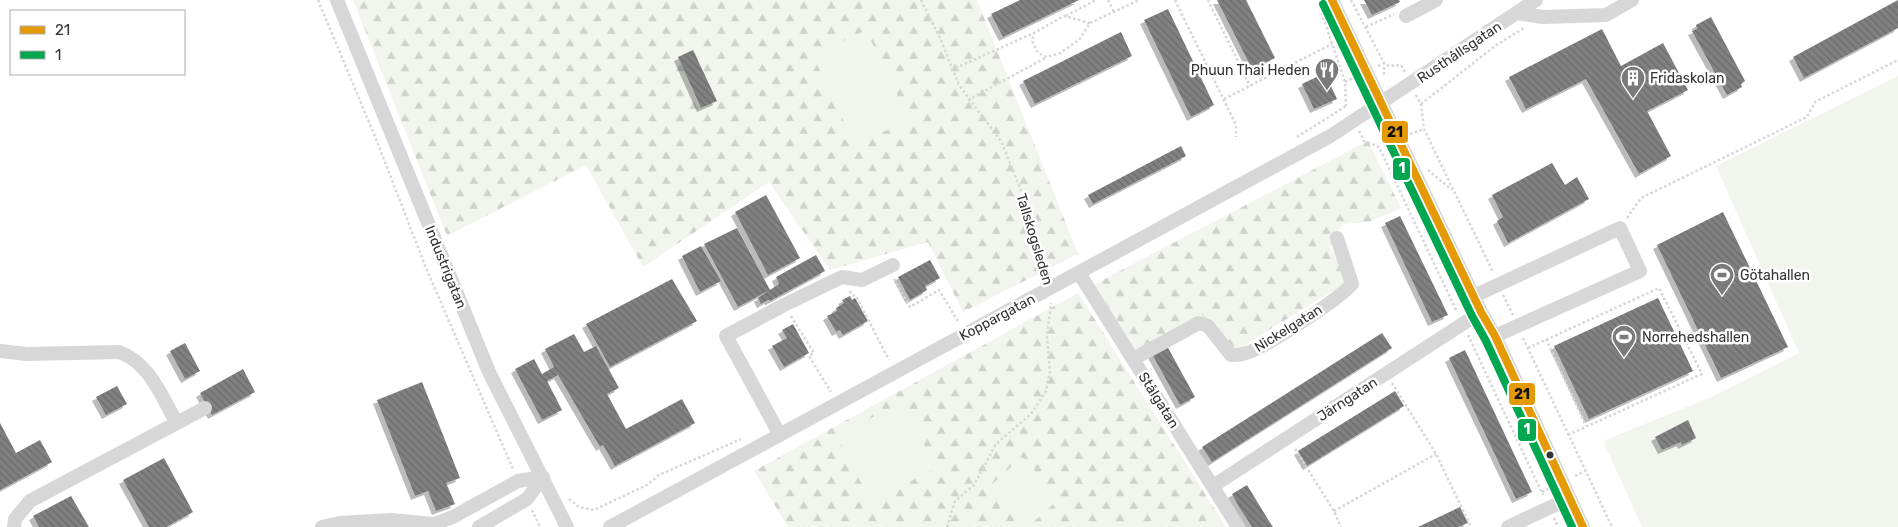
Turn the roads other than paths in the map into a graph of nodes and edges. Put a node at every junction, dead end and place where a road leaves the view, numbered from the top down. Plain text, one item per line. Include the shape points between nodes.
1 (337, 0) edge
2 (1332, 0) edge
3 (1436, 0) edge
4 (1536, 0) edge
5 (1632, 0) edge
6 (1516, 13) junction
7 (1406, 16) road end
8 (1382, 103) junction
9 (1337, 238) dead end
10 (890, 266) road end
11 (1079, 273) junction
12 (1474, 296) junction
13 (1481, 312) junction
14 (1495, 336) junction
15 (0, 351) edge
16 (1133, 360) junction
17 (205, 408) dead end
18 (177, 423) junction
19 (780, 435) junction
20 (543, 477) junction
21 (1213, 486) junction
22 (1570, 498) junction
23 (357, 524) edge
24 (429, 525) edge
25 (14, 527) edge
26 (322, 527) edge
27 (478, 527) edge
28 (568, 527) edge
29 (610, 527) edge
30 (1238, 527) edge
31 (1508, 527) edge
32 (1583, 527) edge

1 - 20 street, Industrigatan via 489,372
2 - 8 street
3 - 7 street
4 - 6 street, Rusthållsgatan
5 - 6 street via 1606,14 1543,17
6 - 8 street, Rusthållsgatan
8 - 11 street, Koppargatan via 1257,177
8 - 12 street
9 - 16 street, Nickelgatan via 1352,284 1343,294 1274,337 1247,353 1231,355 1208,326 1199,323
10 - 19 street via 862,280 842,277 726,336
11 - 16 street, Stålgatan
11 - 19 street, Koppargatan via 1049,281
12 - 13 street
12 - 14 street via 1620,228 1640,271
13 - 14 street
13 - 21 street, Järngatan
14 - 22 street
15 - 18 street via 27,354 119,352 130,356 146,368
16 - 21 street, Stålgatan
17 - 18 street
18 - 25 street via 30,501 15,519
19 - 29 street, Koppargatan
20 - 24 street via 518,481 453,517
20 - 27 street via 527,499
20 - 28 street, Industrigatan
21 - 30 street, Stålgatan
22 - 31 street
22 - 32 street
23 - 24 street via 391,520
23 - 26 street via 339,522

